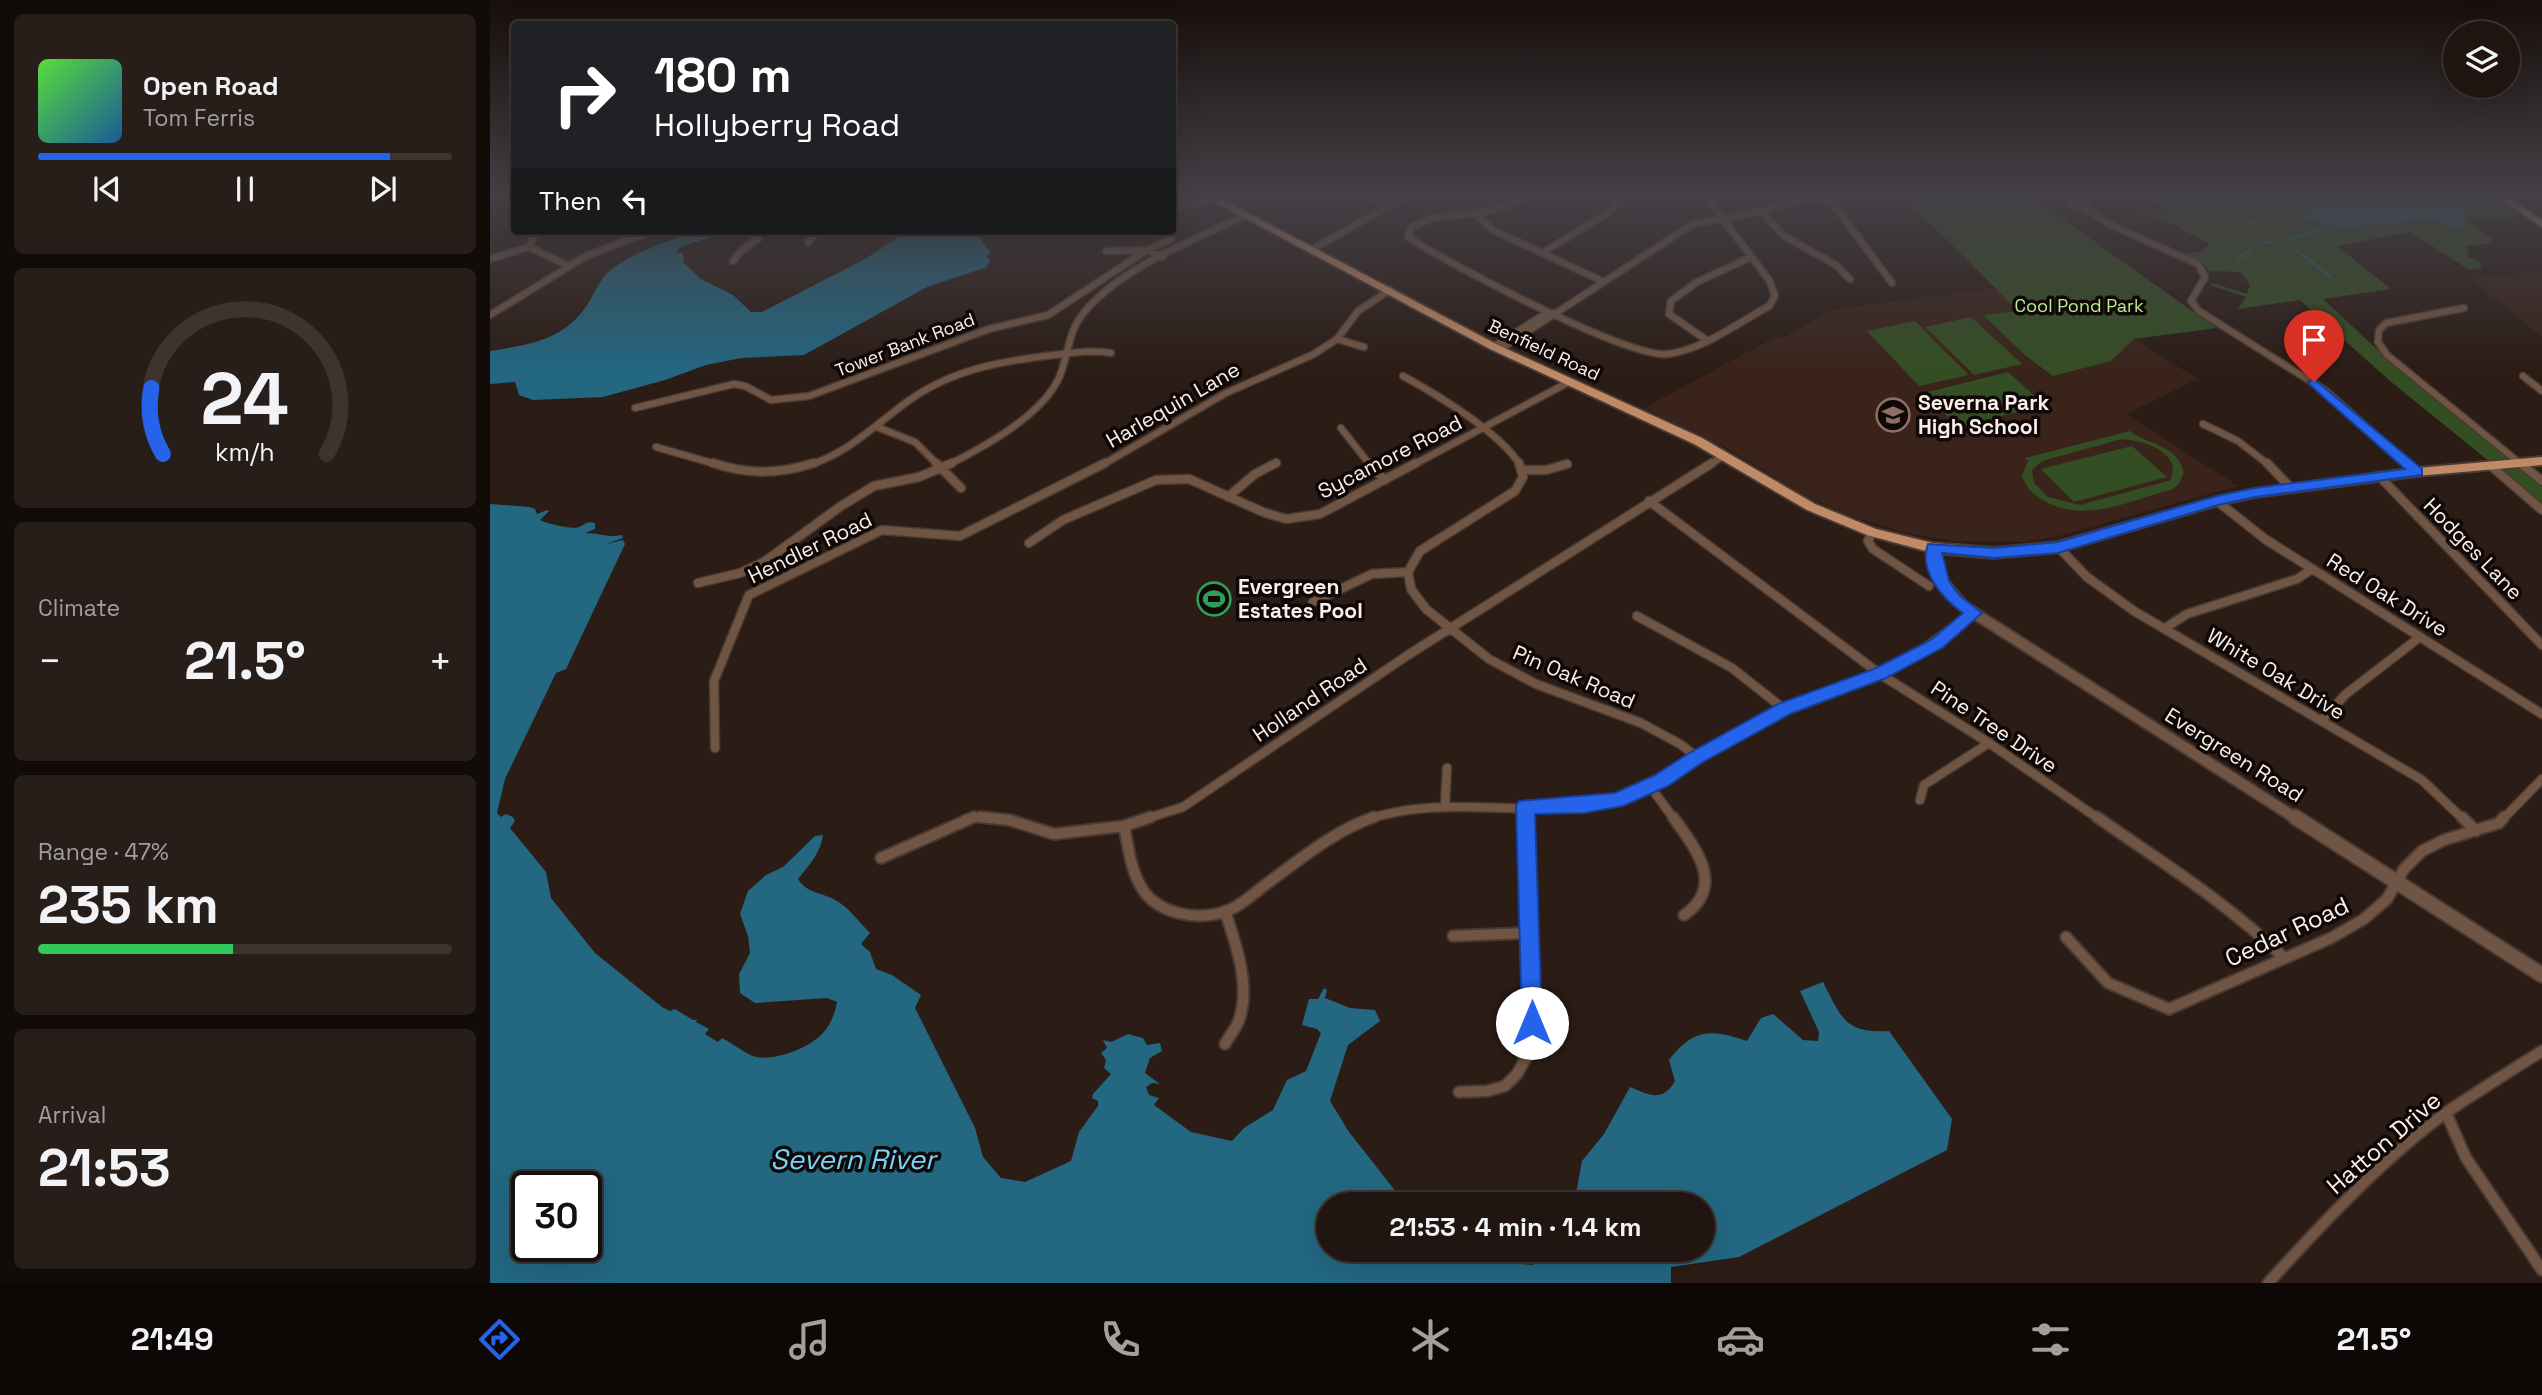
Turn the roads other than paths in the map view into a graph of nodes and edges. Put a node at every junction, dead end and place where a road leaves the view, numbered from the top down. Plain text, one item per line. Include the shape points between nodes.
1 (543, 254) edge
2 (595, 254) edge
3 (739, 254) edge
4 (1141, 254) edge
5 (1155, 254) edge
6 (1168, 254) edge
7 (1322, 254) edge
8 (1436, 254) edge
9 (1544, 254) edge
10 (1645, 254) edge
11 (1749, 254) edge
12 (1816, 254) edge
13 (1870, 254) edge
14 (2175, 254) edge
15 (1162, 257) junction
16 (1751, 257) junction
17 (733, 261) dead end
18 (569, 266) junction
19 (1850, 279) dead end
20 (1602, 281) junction
21 (1892, 283) dead end
22 (1390, 289) junction
23 (2464, 308) dead end
24 (1552, 313) junction
25 (490, 315) edge
26 (1337, 339) junction
27 (1705, 340) junction
28 (1364, 347) dead end
29 (1496, 348) junction
30 (1069, 353) junction
31 (1111, 353) dead end
32 (1403, 376) dead end
33 (2523, 376) dead end
34 (1569, 382) junction
35 (2542, 391) edge
36 (635, 408) dead end
37 (2203, 424) dead end
38 (877, 427) junction
39 (1341, 428) dead end
40 (1482, 429) junction
41 (656, 447) dead end
42 (1725, 455) junction
43 (2542, 461) edge
44 (1276, 463) dead end
45 (2521, 463) junction
46 (1567, 464) dead end
47 (2490, 466) junction
48 (942, 468) junction
49 (1523, 470) junction
50 (2417, 472) junction
51 (2379, 476) junction
52 (1385, 480) junction
53 (2542, 481) edge
54 (2290, 487) junction
55 (961, 488) dead end
56 (1228, 497) junction
57 (1649, 501) junction
58 (2217, 501) junction
59 (2542, 510) edge
60 (1872, 532) junction
61 (960, 536) joint
62 (1029, 544) dead end
63 (1933, 548) junction
64 (2058, 548) junction
65 (2312, 569) junction
66 (1408, 572) junction
67 (698, 583) dead end
68 (1929, 586) dead end
69 (1313, 602) dead end
70 (1974, 613) junction
71 (1637, 615) dead end
72 (2165, 628) junction
73 (1449, 629) junction
74 (2420, 637) junction
75 (2542, 645) edge
76 (1880, 674) junction
77 (1784, 709) junction
78 (2542, 714) edge
79 (2321, 721) junction
80 (1989, 743) junction
81 (715, 748) dead end
82 (1697, 757) junction
83 (1447, 768) dead end
84 (2542, 779) edge
85 (1650, 786) junction
86 (1920, 800) dead end
87 (1446, 806) junction
88 (1525, 806) junction
89 (1124, 826) junction
90 (2476, 831) junction
91 (881, 858) dead end
92 (2397, 881) junction
93 (1225, 911) junction
94 (1684, 915) dead end
95 (1529, 933) junction
96 (1453, 936) dead end
97 (2066, 937) dead end
98 (2284, 958) junction
99 (2542, 975) edge
100 (1225, 1044) dead end
101 (2542, 1051) edge
102 (1459, 1092) dead end
103 (2446, 1113) junction
104 (2542, 1270) edge
105 (2268, 1283) edge

1 - 18 street
2 - 18 street
3 - 17 street
4 - 36 street, Tower Bank Road via 1048,315 989,328 809,396 783,402 734,384
5 - 15 street
6 - 15 street
7 - 22 main road, Benfield Road
8 - 24 street
9 - 20 street
10 - 20 street
11 - 16 street
12 - 19 street
13 - 21 street
14 - 50 street via 2198,264 2205,277 2191,301 2199,311 2326,391
15 - 30 street via 1085,311
16 - 27 street via 1776,291 1775,298 1769,306
16 - 27 street via 1673,298 1669,314
18 - 25 street
20 - 24 street
22 - 26 street, Harlequin Lane via 1358,311
22 - 29 main road, Benfield Road
23 - 45 street via 2386,323 2379,330 2378,342 2387,355
24 - 27 street via 1649,354 1677,352
24 - 29 street
26 - 28 street
26 - 61 street, Harlequin Lane via 1226,393 1124,454
29 - 34 main road, Benfield Road
30 - 31 street
30 - 38 street via 1016,358 957,374 920,393
30 - 48 street via 1063,374 1042,402
32 - 40 street
33 - 35 street
34 - 40 street, Sycamore Road
34 - 42 main road, Benfield Road
37 - 54 street via 2220,430 2270,465
38 - 41 street via 820,462 763,473
38 - 48 street via 915,442
39 - 52 street
40 - 49 street via 1515,456
40 - 52 street, Sycamore Road
42 - 57 street, Holland Road
42 - 60 main road, Benfield Road via 1811,507
43 - 45 main road, Benfield Road
44 - 56 street
45 - 47 main road, Benfield Road
45 - 53 street
46 - 49 street
47 - 50 main road, Benfield Road
47 - 59 street
48 - 55 street
48 - 67 street via 868,488 764,562
49 - 66 street via 1515,491 1420,551
50 - 51 main road, Benfield Road
51 - 54 main road, Benfield Road
51 - 75 street, Hodges Lane
52 - 56 street, Sycamore Road via 1308,517 1286,519
54 - 58 main road, Benfield Road
56 - 62 street, Sycamore Road via 1189,479 1156,480 1063,520
57 - 73 street, Holland Road
57 - 76 street, Pine Tree Drive
58 - 64 main road, Benfield Road
58 - 65 street, Red Oak Drive
60 - 63 main road, Benfield Road
60 - 68 street via 1868,541 1873,549
61 - 81 street, Hendler Road via 882,530 749,595 715,681
63 - 64 main road, Benfield Road via 1994,553
63 - 70 street, Evergreen Road via 1942,584
64 - 72 street, White Oak Drive via 2111,596
65 - 72 street via 2297,579 2187,614
65 - 74 street, Red Oak Drive
66 - 69 street via 1372,574
66 - 73 street, Pin Oak Road via 1412,594
70 - 76 street via 1936,644
70 - 92 street, Evergreen Road
71 - 77 street via 1703,649
72 - 79 street, White Oak Drive
73 - 82 street, Pin Oak Road via 1519,677 1658,732
73 - 89 street, Holland Road via 1183,807
74 - 78 street, Red Oak Drive
74 - 79 street via 2346,694
76 - 77 street
76 - 80 street, Pine Tree Drive
77 - 82 street
79 - 90 street, White Oak Drive via 2421,780
80 - 86 street via 1924,785
80 - 98 street, Pine Tree Drive via 2218,901
82 - 85 street
83 - 87 street
84 - 90 street, Cedar Road via 2502,821
85 - 88 street via 1600,804
85 - 94 street via 1703,868 1705,895
87 - 88 street
87 - 93 street via 1387,813 1348,828
88 - 95 street
89 - 91 street, Holland Road via 1054,834 1009,820 976,817
89 - 93 street via 1136,880 1151,902 1187,914
90 - 92 street, Cedar Road via 2422,851
92 - 98 street, Cedar Road via 2387,899 2364,919
92 - 99 street, Evergreen Road
93 - 100 street via 1242,984 1239,1019
95 - 96 street
95 - 102 street via 1532,1039 1526,1059 1505,1086
97 - 98 street, Cedar Road via 2108,983 2169,1009
101 - 103 street, Hatton Drive
103 - 104 street via 2466,1158
103 - 105 street, Hatton Drive via 2399,1152

